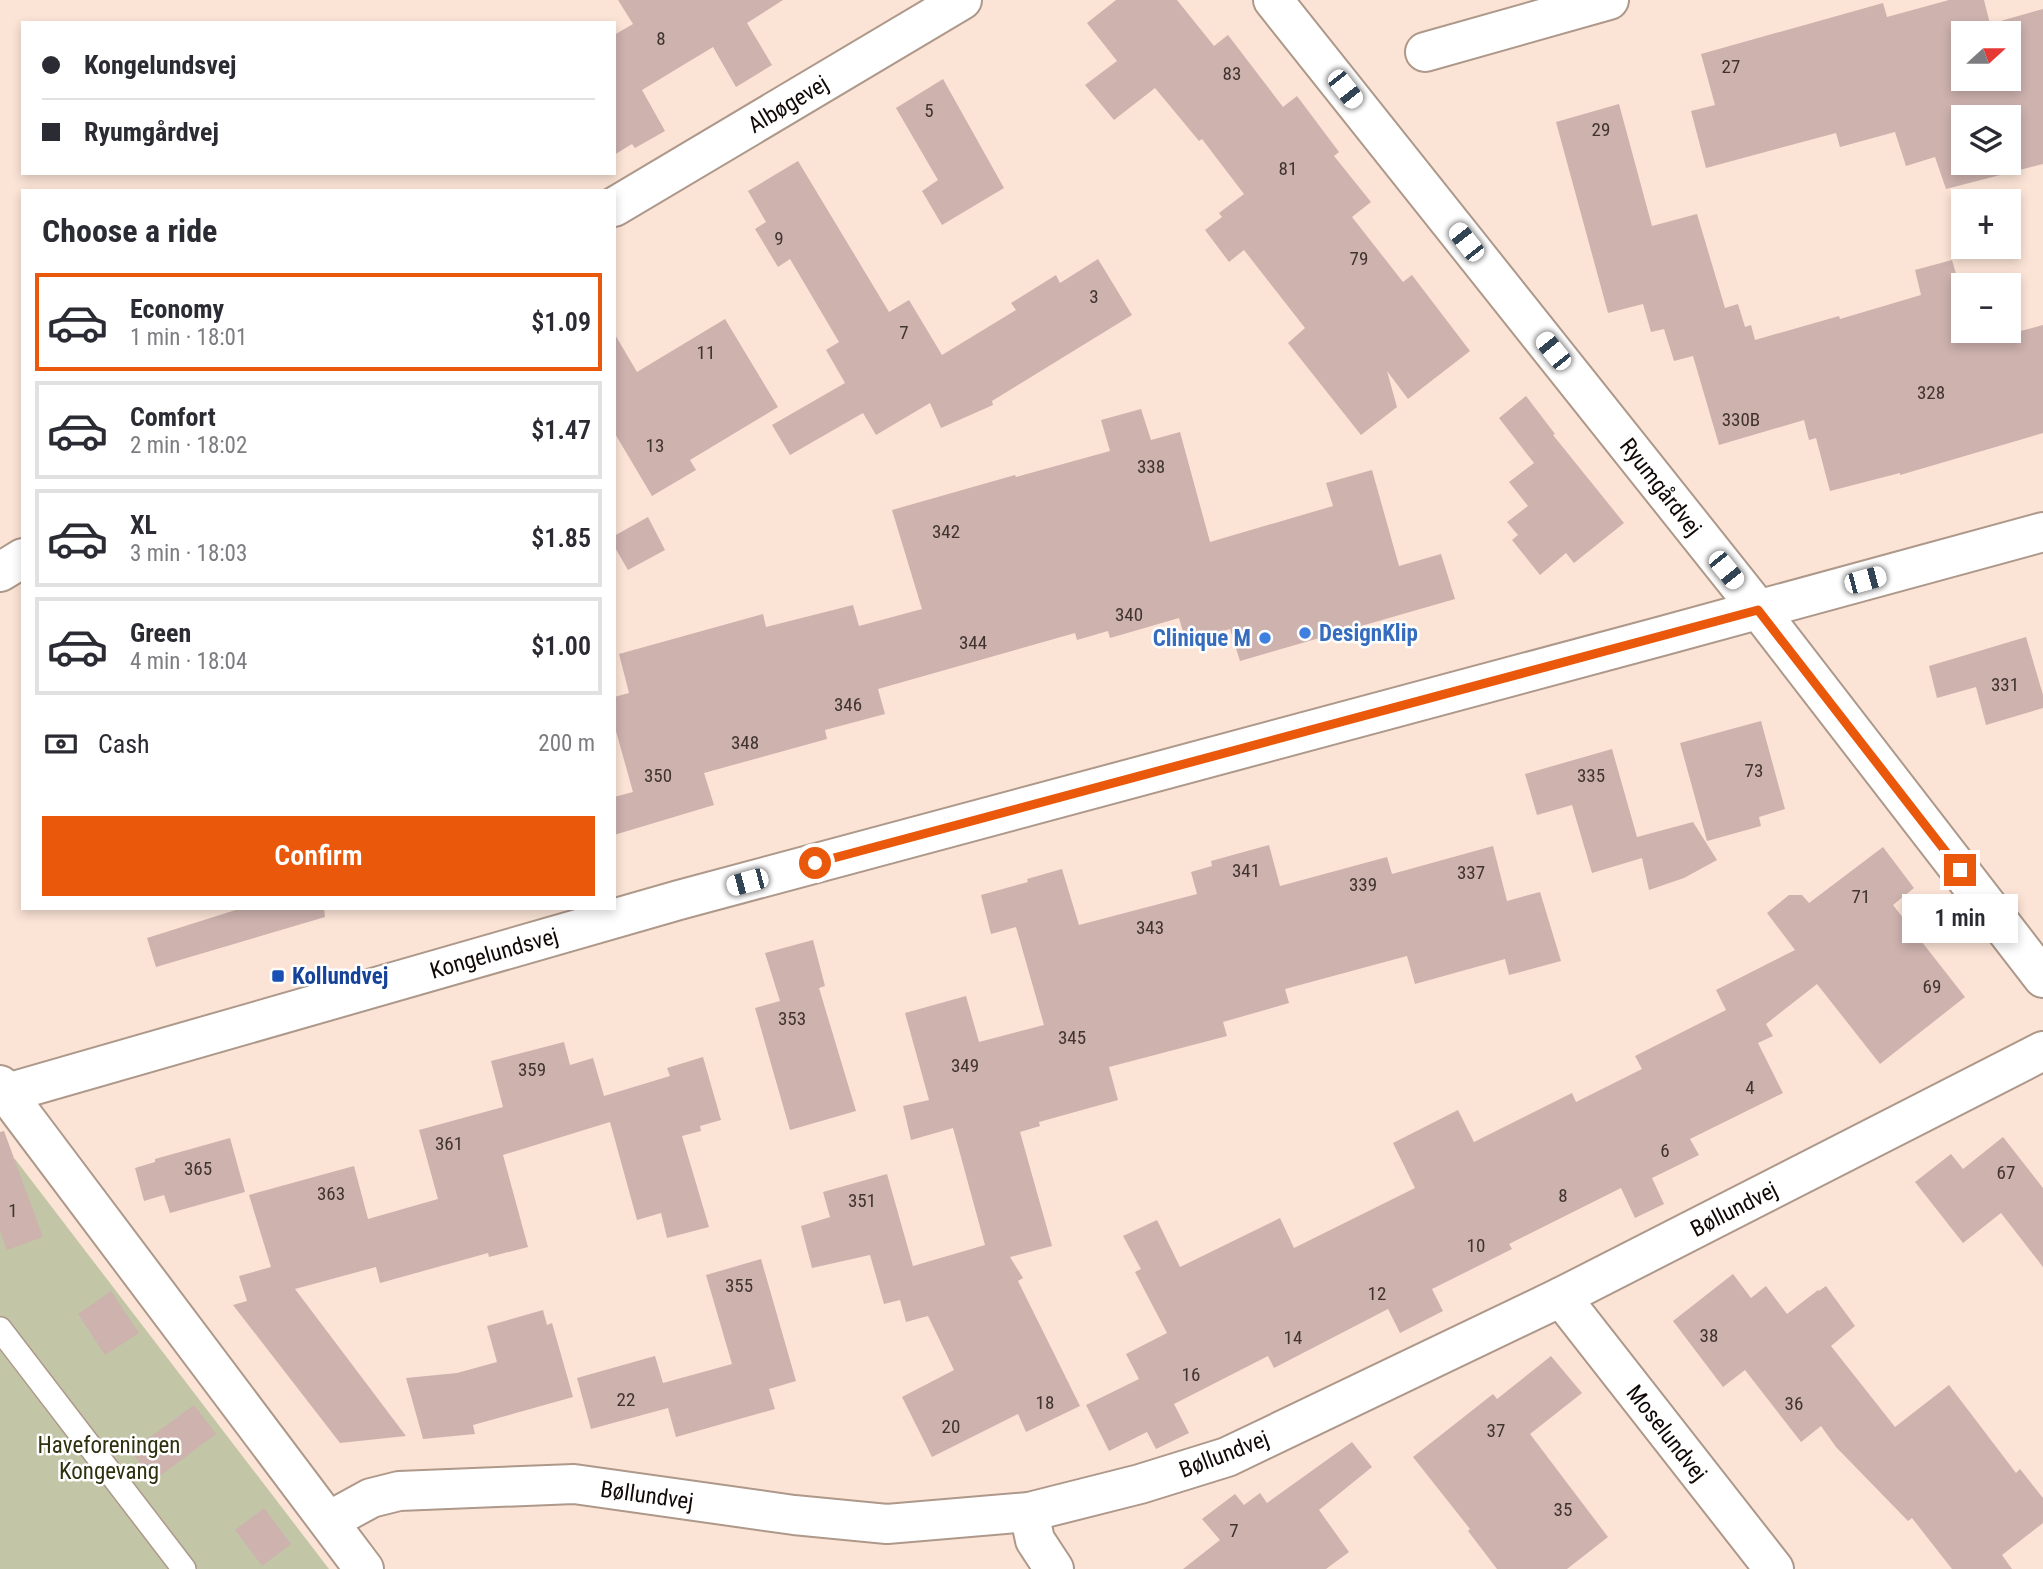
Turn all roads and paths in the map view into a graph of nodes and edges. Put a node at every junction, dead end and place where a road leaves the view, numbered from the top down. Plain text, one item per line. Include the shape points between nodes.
1 (962, 0) edge
2 (1273, 0) edge
3 (1609, 0) edge
4 (1425, 52) dead end
5 (616, 206) edge
6 (2043, 532) edge
7 (21, 559) edge
8 (0, 572) edge
9 (1758, 610) junction
10 (2043, 978) edge
11 (2043, 1051) edge
12 (2, 1091) edge
13 (1561, 1297) junction
14 (0, 1329) edge
15 (1028, 1512) junction
16 (329, 1521) junction
17 (184, 1569) edge
18 (364, 1569) edge
19 (1054, 1569) edge
20 (1774, 1569) edge

1 - 5 street, Albøgevej
2 - 9 street, Ryumgårdvej
3 - 4 street
6 - 9 street, Kongelundsvej
7 - 8 street
9 - 10 street, Ryumgårdvej
9 - 12 street, Kongelundsvej via 680,900
11 - 13 street, Bøllundvej
12 - 16 street
13 - 15 street, Bøllundvej via 1227,1457
13 - 20 street, Moselundvej
14 - 17 lane
15 - 16 street, Bøllundvej via 887,1524 574,1484 399,1491 371,1498
15 - 19 street via 1035,1540
16 - 18 street

